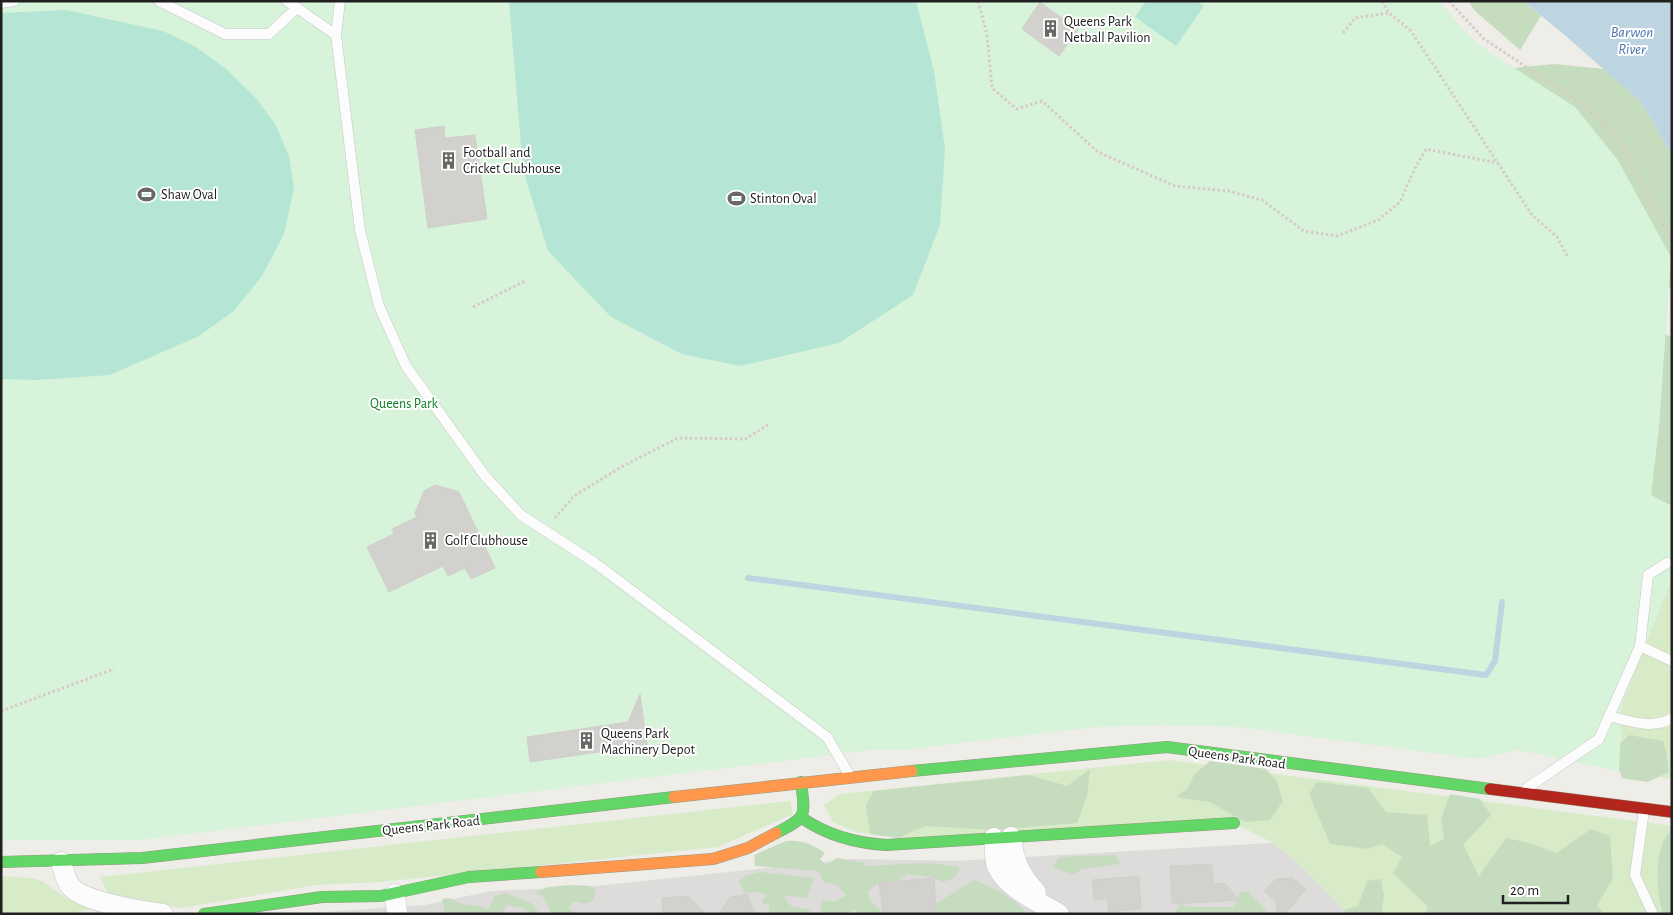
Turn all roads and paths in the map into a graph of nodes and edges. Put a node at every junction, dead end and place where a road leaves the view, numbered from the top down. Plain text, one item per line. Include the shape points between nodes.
1 (14, 1) edge
2 (159, 1) edge
3 (287, 1) edge
4 (340, 1) edge
5 (978, 1) edge
6 (1382, 1) edge
7 (1449, 1) edge
8 (1, 3) edge
9 (297, 8) junction
10 (1390, 13) junction
11 (1344, 33) dead end
12 (336, 35) junction
13 (1498, 164) junction
14 (1672, 239) edge
15 (1568, 257) dead end
16 (524, 281) dead end
17 (474, 307) dead end
18 (768, 425) dead end
19 (545, 530) junction
20 (1667, 562) dead end
21 (1640, 646) junction
22 (1672, 661) edge
23 (114, 669) dead end
24 (1, 710) edge
25 (1609, 716) junction
26 (1672, 718) edge
27 (850, 777) junction
28 (800, 782) junction
29 (1518, 794) junction
30 (1644, 810) junction
31 (1672, 812) edge
32 (802, 818) junction
33 (1234, 823) dead end
34 (1003, 838) junction
35 (1, 862) edge
36 (61, 862) junction
37 (396, 894) junction
38 (374, 905) edge
39 (163, 914) edge
40 (204, 914) edge
41 (397, 914) edge
42 (1060, 914) edge
43 (1653, 914) edge

1 - 8 lane
2 - 9 lane via 225,34 269,34
3 - 9 lane
4 - 12 lane
5 - 13 path via 987,35 992,88 1017,109 1042,101 1098,152 1175,186 1228,191 1262,200 1304,231 1337,236 1378,220 1400,202 1426,149
6 - 10 path
7 - 14 path via 1484,39 1587,107 1618,139
9 - 12 lane
10 - 11 path via 1355,18
10 - 13 path via 1412,31
12 - 19 lane via 360,230 380,306 406,366 485,476 521,515
13 - 15 path via 1532,215 1558,237
16 - 17 path
18 - 19 path via 745,439 678,438 574,496
19 - 27 lane via 603,568 827,736
20 - 21 lane via 1648,575
21 - 22 lane
21 - 25 lane
23 - 24 path
25 - 26 lane via 1643,724 1664,723
25 - 29 lane via 1599,739
27 - 28 main road, Queens Park Road
27 - 29 main road, Queens Park Road via 1166,747
28 - 32 main road
28 - 36 main road, Queens Park Road via 142,858
29 - 30 main road, Queens Park Road
30 - 31 main road, Queens Park Road
30 - 43 lane via 1635,875
32 - 34 main road via 830,835 869,844
32 - 37 main road via 748,848 713,860 469,877
33 - 34 main road
34 - 42 street via 1007,866 1015,886
35 - 36 main road, Queens Park Road
36 - 39 street via 69,884 77,892 102,901
37 - 38 main road
37 - 41 street
38 - 40 main road via 322,897

